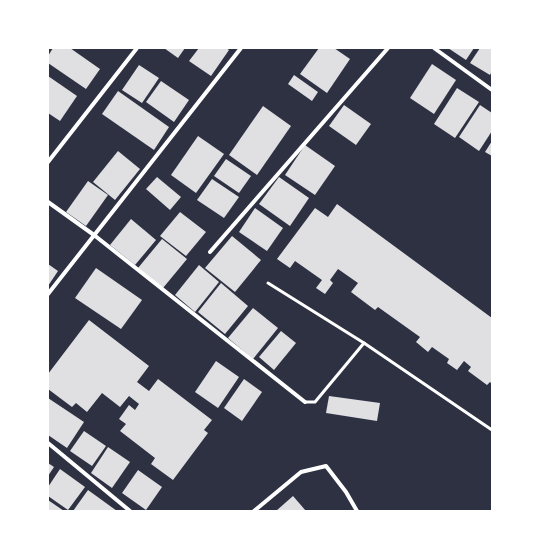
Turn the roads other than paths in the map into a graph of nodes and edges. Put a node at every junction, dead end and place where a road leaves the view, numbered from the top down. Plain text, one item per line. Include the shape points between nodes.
1 (137, 48) edge
2 (241, 48) edge
3 (388, 48) edge
4 (434, 48) edge
5 (492, 90) edge
6 (48, 162) edge
7 (48, 202) edge
8 (94, 235) junction
9 (210, 252) dead end
10 (268, 283) dead end
11 (48, 294) edge
12 (364, 343) junction
13 (306, 402) joint
14 (492, 430) edge
15 (48, 443) edge
16 (130, 511) edge
17 (254, 511) edge
18 (357, 511) edge

1 - 6 street
2 - 8 street
3 - 9 street
4 - 5 street
7 - 8 street
8 - 11 street
8 - 13 street
10 - 12 lane
12 - 13 lane via 315,402
12 - 14 lane
15 - 16 street
17 - 18 street via 301,472 326,466

